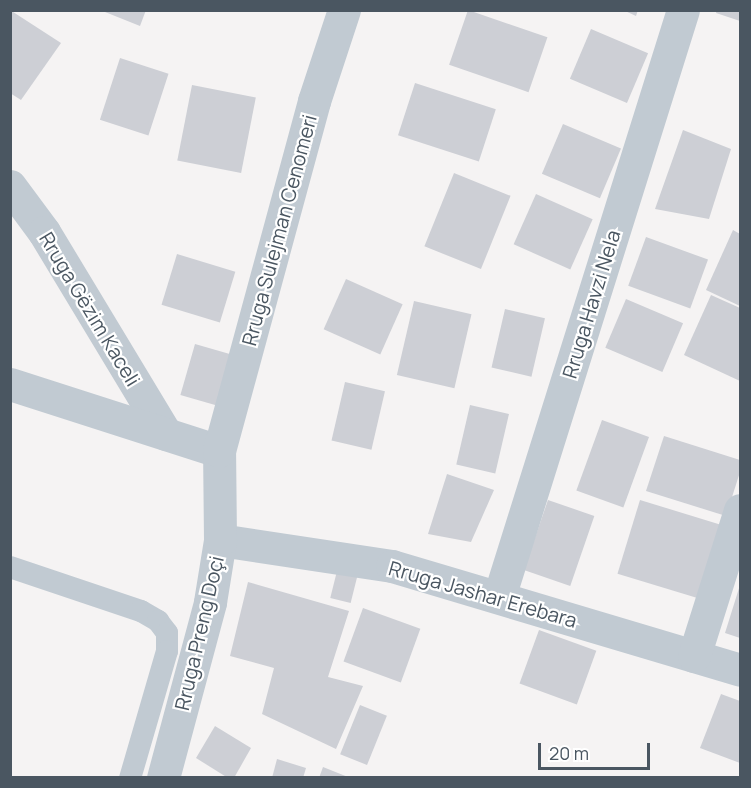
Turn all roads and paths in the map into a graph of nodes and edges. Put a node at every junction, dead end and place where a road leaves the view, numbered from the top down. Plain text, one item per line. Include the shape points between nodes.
1 (344, 10) edge
2 (683, 10) edge
3 (10, 186) edge
4 (10, 384) edge
5 (166, 434) junction
6 (219, 451) junction
7 (741, 510) edge
8 (220, 540) junction
9 (10, 567) edge
10 (498, 597) junction
11 (694, 656) junction
12 (741, 670) edge
13 (130, 777) edge
14 (163, 777) edge

1 - 6 street, Rruga Sulejman Cenomeri via 311,112
2 - 10 street, Rruga Havzi Nela
3 - 5 street, Rruga Gëzim Kaceli via 44,232
4 - 5 street
5 - 6 street
6 - 8 street, Rruga Preng Doçi
7 - 11 street
8 - 10 street, Rruga Jashar Erebara via 392,566
8 - 14 street, Rruga Preng Doçi via 210,602
9 - 13 lane via 141,611 158,621 167,633 167,651
10 - 11 street, Rruga Jashar Erebara
11 - 12 street, Rruga Jashar Erebara

